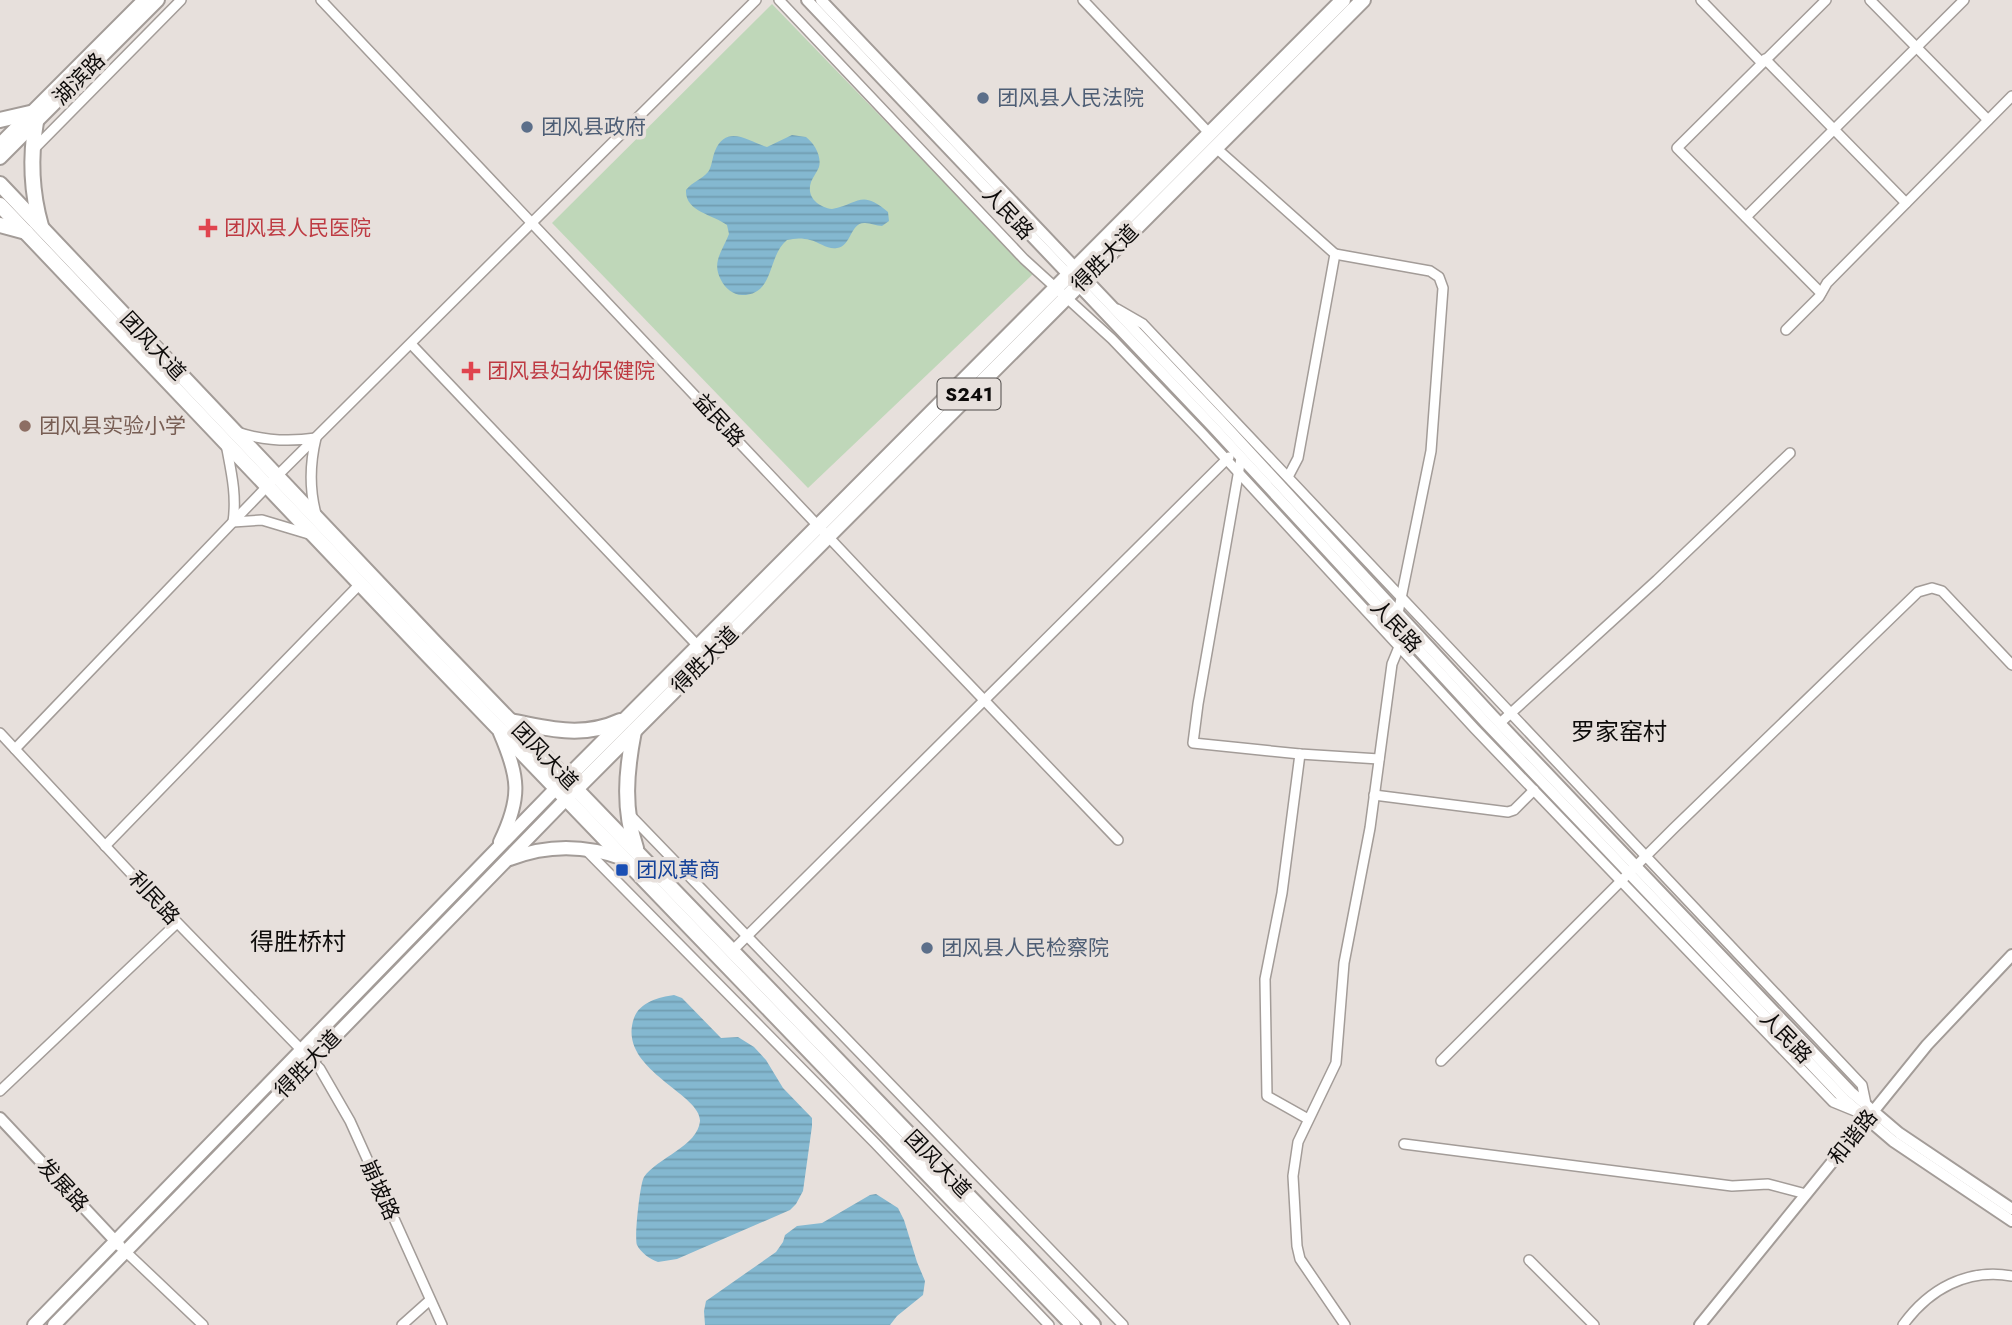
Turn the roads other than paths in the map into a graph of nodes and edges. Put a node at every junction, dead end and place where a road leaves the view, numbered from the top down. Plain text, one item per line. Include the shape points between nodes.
1 (144, 0) edge
2 (158, 0) edge
3 (181, 0) edge
4 (321, 0) edge
5 (756, 0) edge
6 (779, 0) edge
7 (807, 0) edge
8 (821, 0) edge
9 (1083, 0) edge
10 (1343, 0) edge
11 (1363, 0) edge
12 (1701, 0) edge
13 (1826, 0) edge
14 (1870, 0) edge
15 (1964, 0) edge
16 (1916, 47) junction
17 (1763, 61) junction
18 (2012, 96) edge
19 (33, 118) junction
20 (0, 120) edge
21 (1988, 120) junction
22 (1834, 129) junction
23 (1209, 133) junction
24 (0, 144) edge
25 (1216, 147) junction
26 (32, 151) junction
27 (0, 158) edge
28 (0, 184) edge
29 (1906, 203) junction
30 (0, 205) edge
31 (1746, 216) junction
32 (533, 223) junction
33 (0, 225) edge
34 (41, 227) junction
35 (26, 232) junction
36 (1335, 254) junction
37 (1076, 277) junction
38 (1061, 293) junction
39 (1821, 293) junction
40 (1109, 304) junction
41 (1786, 330) dead end
42 (411, 344) junction
43 (230, 437) junction
44 (316, 438) junction
45 (1790, 453) dead end
46 (1234, 456) junction
47 (1238, 472) junction
48 (1288, 477) junction
49 (272, 482) junction
50 (318, 519) junction
51 (233, 522) junction
52 (823, 531) junction
53 (314, 535) junction
54 (360, 584) junction
55 (1402, 598) junction
56 (1398, 614) junction
57 (1404, 634) junction
58 (698, 646) junction
59 (1399, 646) junction
60 (2012, 665) edge
61 (985, 700) junction
62 (1511, 713) junction
63 (627, 717) junction
64 (1500, 723) junction
65 (505, 725) junction
66 (634, 731) junction
67 (0, 733) edge
68 (15, 749) junction
69 (1300, 754) junction
70 (1379, 758) junction
71 (566, 789) junction
72 (1534, 790) junction
73 (1374, 795) junction
74 (628, 813) junction
75 (1118, 839) dead end
76 (105, 845) junction
77 (585, 849) junction
78 (495, 851) junction
79 (638, 853) junction
80 (1646, 857) junction
81 (624, 859) junction
82 (506, 860) junction
83 (1629, 873) junction
84 (177, 923) junction
85 (747, 936) junction
86 (732, 951) junction
87 (2012, 955) edge
88 (302, 1050) junction
89 (312, 1060) junction
90 (1441, 1061) dead end
91 (0, 1091) edge
92 (1867, 1112) junction
93 (0, 1118) edge
94 (1308, 1119) junction
95 (1404, 1144) dead end
96 (1806, 1194) junction
97 (2012, 1209) edge
98 (2012, 1221) edge
99 (116, 1241) junction
100 (125, 1251) junction
101 (1529, 1260) dead end
102 (2012, 1276) edge
103 (430, 1300) junction
104 (34, 1325) edge
105 (54, 1325) edge
106 (203, 1325) edge
107 (402, 1325) edge
108 (442, 1325) edge
109 (1049, 1325) edge
110 (1073, 1325) edge
111 (1093, 1325) edge
112 (1122, 1325) edge
113 (1345, 1325) edge
114 (1594, 1325) edge
115 (1700, 1325) edge
116 (1903, 1325) edge

1 - 19 main road, 湖滨路
2 - 19 main road, 湖滨路
3 - 26 street
4 - 32 street, 益民路
5 - 32 street
6 - 38 street
7 - 37 street, 人民路
8 - 37 street, 人民路
9 - 23 street
10 - 23 main road, 得胜大道 / S241
11 - 25 main road, 得胜大道 / S241
12 - 17 street
13 - 17 street
14 - 16 street
15 - 16 street
16 - 21 street
16 - 22 street
17 - 22 street
17 - 31 street via 1677,148
18 - 21 street
19 - 20 main road
19 - 24 main road, 湖滨路
19 - 26 main road
19 - 27 main road, 湖滨路
21 - 29 street
22 - 29 street
22 - 31 street
23 - 37 main road, 得胜大道 / S241
25 - 36 street
25 - 37 main road, 得胜大道 / S241
26 - 34 main road
28 - 34 main road, 团风大道
29 - 39 street
30 - 35 main road, 团风大道
31 - 39 street
32 - 42 street
32 - 52 street, 益民路
33 - 35 main road
34 - 43 main road, 团风大道
35 - 43 main road, 团风大道
36 - 48 street via 1298,458
36 - 55 street via 1430,271 1442,285 1431,451
37 - 38 main road, 得胜大道 / S241
37 - 40 street, 人民路
37 - 46 street, 人民路
38 - 46 street
38 - 52 main road, 得胜大道 / S241
39 - 41 street
40 - 48 street via 1143,324
40 - 56 street, 人民路
42 - 44 street
42 - 58 street
43 - 44 street
43 - 49 main road, 团风大道
43 - 51 street
44 - 49 street
44 - 50 street via 311,482
45 - 62 street
46 - 47 street
46 - 47 street
46 - 57 street, 人民路
46 - 61 street
47 - 59 street
47 - 69 street via 1193,743
48 - 55 street
49 - 50 main road, 团风大道
49 - 51 street
49 - 53 main road, 团风大道
50 - 65 main road, 团风大道
51 - 53 street via 262,520
51 - 68 street
52 - 58 main road, 得胜大道 / S241
52 - 61 street, 益民路
52 - 66 main road, 得胜大道 / S241
53 - 54 main road, 团风大道
54 - 65 main road, 团风大道
54 - 76 street
55 - 56 street
55 - 62 street
56 - 64 street, 人民路
57 - 59 street
57 - 83 street, 人民路
58 - 63 main road, 得胜大道 / S241
59 - 70 street via 1392,664
59 - 72 street
60 - 80 street via 1942,591 1918,592
61 - 75 street, 益民路
61 - 85 street
62 - 64 street
62 - 80 street
63 - 65 main road via 579,732
63 - 71 main road, 得胜大道 / S241
64 - 83 street, 人民路
65 - 71 main road, 团风大道
65 - 78 main road via 516,791
66 - 71 main road, 得胜大道 / S241
66 - 74 main road via 626,779
67 - 68 street, 利民路
68 - 76 street, 利民路
69 - 70 street
69 - 94 street via 1264,990 1267,1096
70 - 73 street
71 - 78 main road, 得胜大道
71 - 79 main road, 团风大道
71 - 81 main road, 团风大道
71 - 82 main road, 得胜大道
72 - 73 street via 1507,812
72 - 83 street
73 - 94 street via 1344,963 1336,1063
74 - 79 main road
74 - 85 street
76 - 84 street, 利民路
77 - 81 main road
77 - 82 main road via 545,849
77 - 109 street
78 - 88 main road, 得胜大道
79 - 86 main road, 团风大道
80 - 83 street
80 - 92 street via 1862,1085
81 - 110 main road, 团风大道
82 - 89 main road, 得胜大道
83 - 90 street
83 - 92 street, 人民路 via 1844,1099
84 - 88 street, 利民路
84 - 91 street
85 - 86 street
85 - 112 street
86 - 111 main road, 团风大道
87 - 92 street, 和谐路
88 - 89 street, 利民路
88 - 99 main road, 得胜大道
89 - 100 main road, 得胜大道
89 - 103 street, 崩坡路 via 342,1105
92 - 96 street, 和谐路
92 - 97 street, 人民路
92 - 98 street, 人民路 via 1893,1141
93 - 99 street, 发展路
94 - 113 street via 1298,1142 1293,1176 1297,1246 1302,1265
95 - 96 street via 1732,1186 1768,1184
96 - 115 street, 和谐路
99 - 100 street, 发展路
99 - 104 main road, 得胜大道
100 - 105 main road, 得胜大道
100 - 106 street
101 - 114 street
102 - 116 street via 1987,1274 1956,1281 1927,1298
103 - 107 street
103 - 108 street, 崩坡路

